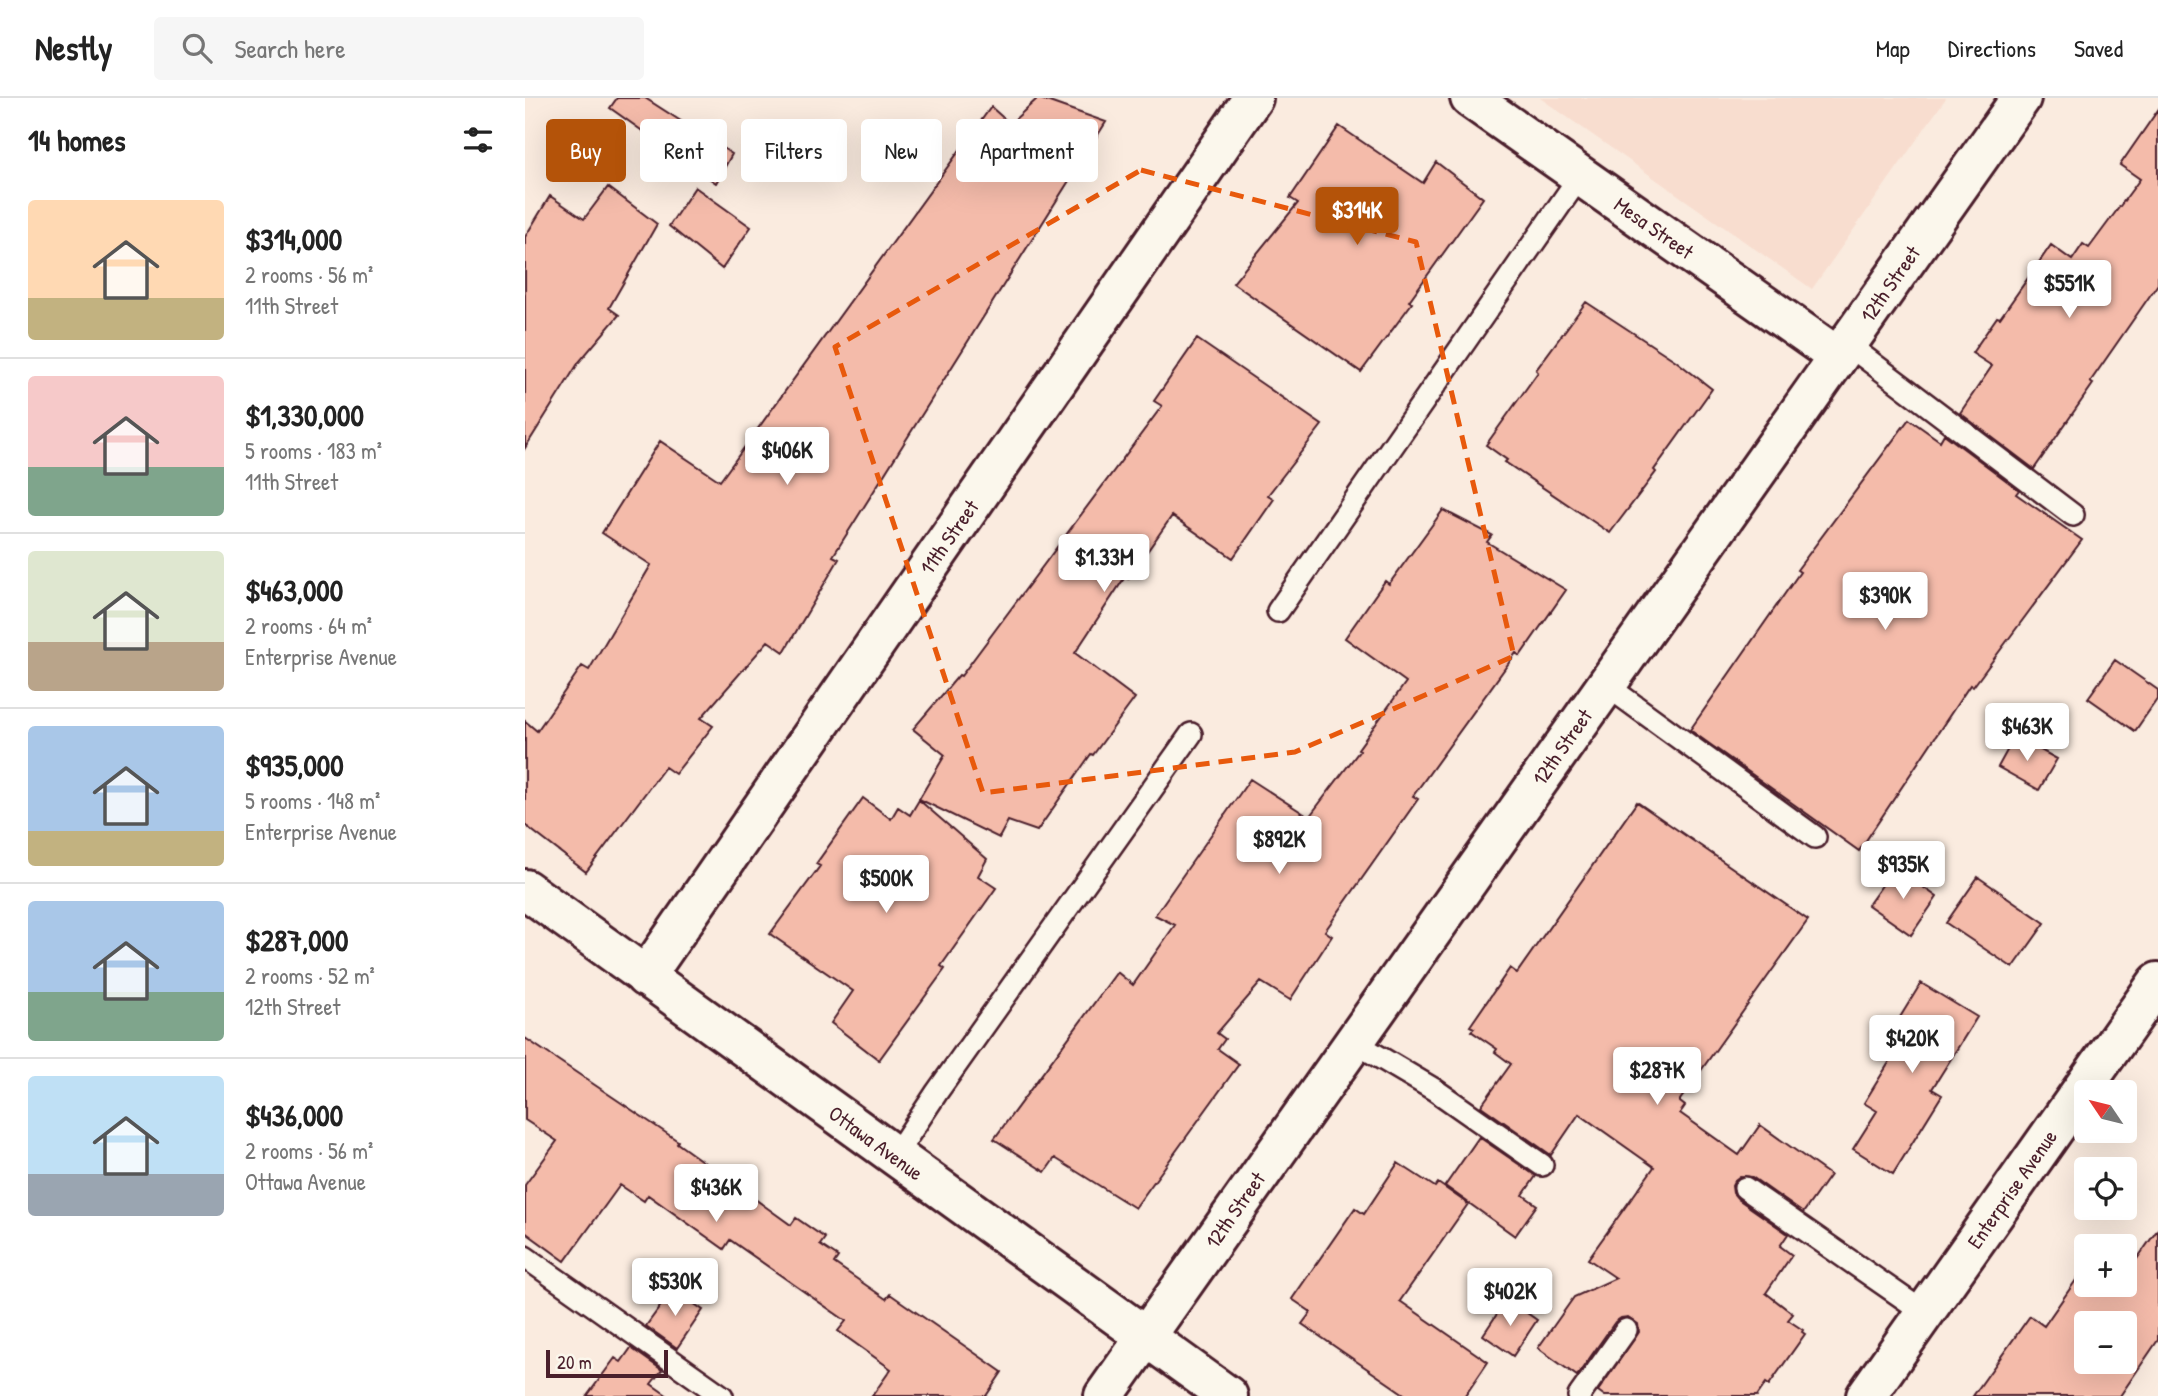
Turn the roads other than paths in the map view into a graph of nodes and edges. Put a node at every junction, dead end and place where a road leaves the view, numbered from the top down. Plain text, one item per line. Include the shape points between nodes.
1 (1253, 98) edge
2 (1470, 98) edge
3 (2021, 98) edge
4 (1580, 176) junction
5 (1843, 351) junction
6 (2073, 515) dead end
7 (1278, 611) dead end
8 (1606, 685) junction
9 (1191, 734) dead end
10 (1815, 837) dead end
11 (525, 889) edge
12 (645, 977) junction
13 (2158, 982) edge
14 (1354, 1042) junction
15 (894, 1157) junction
16 (1542, 1165) dead end
17 (1745, 1188) dead end
18 (525, 1257) edge
19 (1925, 1312) junction
20 (1626, 1330) dead end
21 (1145, 1337) junction
22 (722, 1396) edge
23 (1104, 1396) edge
24 (1228, 1396) edge
25 (1579, 1396) edge
26 (1866, 1396) edge

1 - 12 street, 11th Street
2 - 4 street, Mesa Street
3 - 5 street, 12th Street
4 - 5 street, Mesa Street
4 - 7 lane
5 - 6 lane
5 - 8 street, 12th Street
8 - 10 lane
8 - 14 street, 12th Street
9 - 15 lane
11 - 12 street, Ottawa Avenue
12 - 15 street, Ottawa Avenue
13 - 19 street, Enterprise Avenue
14 - 16 lane via 1436,1090
14 - 21 street, 12th Street
15 - 21 street, Ottawa Avenue
17 - 19 lane
18 - 22 lane
19 - 26 street, Enterprise Avenue
20 - 25 lane
21 - 23 street, 12th Street
21 - 24 street, Ottawa Avenue

